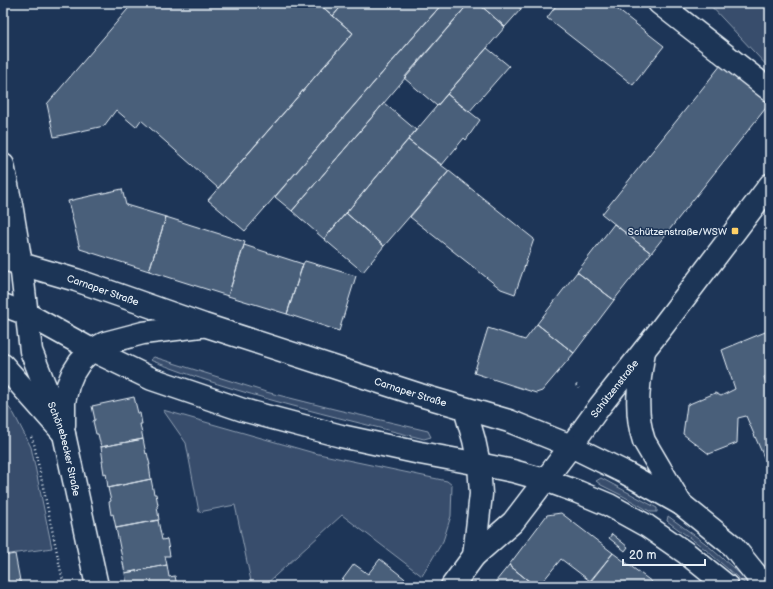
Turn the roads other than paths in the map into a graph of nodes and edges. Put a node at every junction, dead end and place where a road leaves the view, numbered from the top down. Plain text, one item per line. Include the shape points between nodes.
1 (659, 3) edge
2 (770, 90) edge
3 (3, 165) edge
4 (770, 185) edge
5 (12, 261) edge
6 (3, 304) edge
7 (27, 314) junction
8 (204, 325) junction
9 (92, 350) junction
10 (644, 350) junction
11 (3, 365) edge
12 (465, 409) junction
13 (64, 434) junction
14 (571, 446) junction
15 (479, 464) junction
16 (545, 480) junction
17 (681, 504) junction
18 (474, 556) junction
19 (97, 586) edge
20 (452, 586) edge
21 (727, 586) edge
22 (764, 586) edge

1 - 2 main road
3 - 5 main road, Schönebecker Straße via 12,210
4 - 10 main road, Schützenstraße
5 - 7 main road, Schönebecker Straße
5 - 8 main road, Carnaper Straße via 76,280
6 - 7 main road
7 - 9 main road
7 - 13 main road, Schönebecker Straße via 31,351
8 - 9 main road via 129,336
8 - 12 main road, Carnaper Straße
9 - 13 main road via 80,362 68,385 64,402
9 - 15 main road via 152,379 243,410 341,436
10 - 14 main road, Schützenstraße
10 - 17 main road via 639,384 641,432
11 - 13 main road
12 - 14 main road, Carnaper Straße via 509,421
12 - 15 main road
13 - 19 main road, Schönebecker Straße
14 - 16 main road, Schützenstraße
14 - 17 main road, Carnaper Straße
15 - 16 main road
15 - 18 main road via 481,494
16 - 18 main road, Schützenstraße via 513,522
16 - 21 main road via 609,504 647,526
17 - 22 main road, Carnaper Straße via 733,546
18 - 20 main road, Schützenstraße

